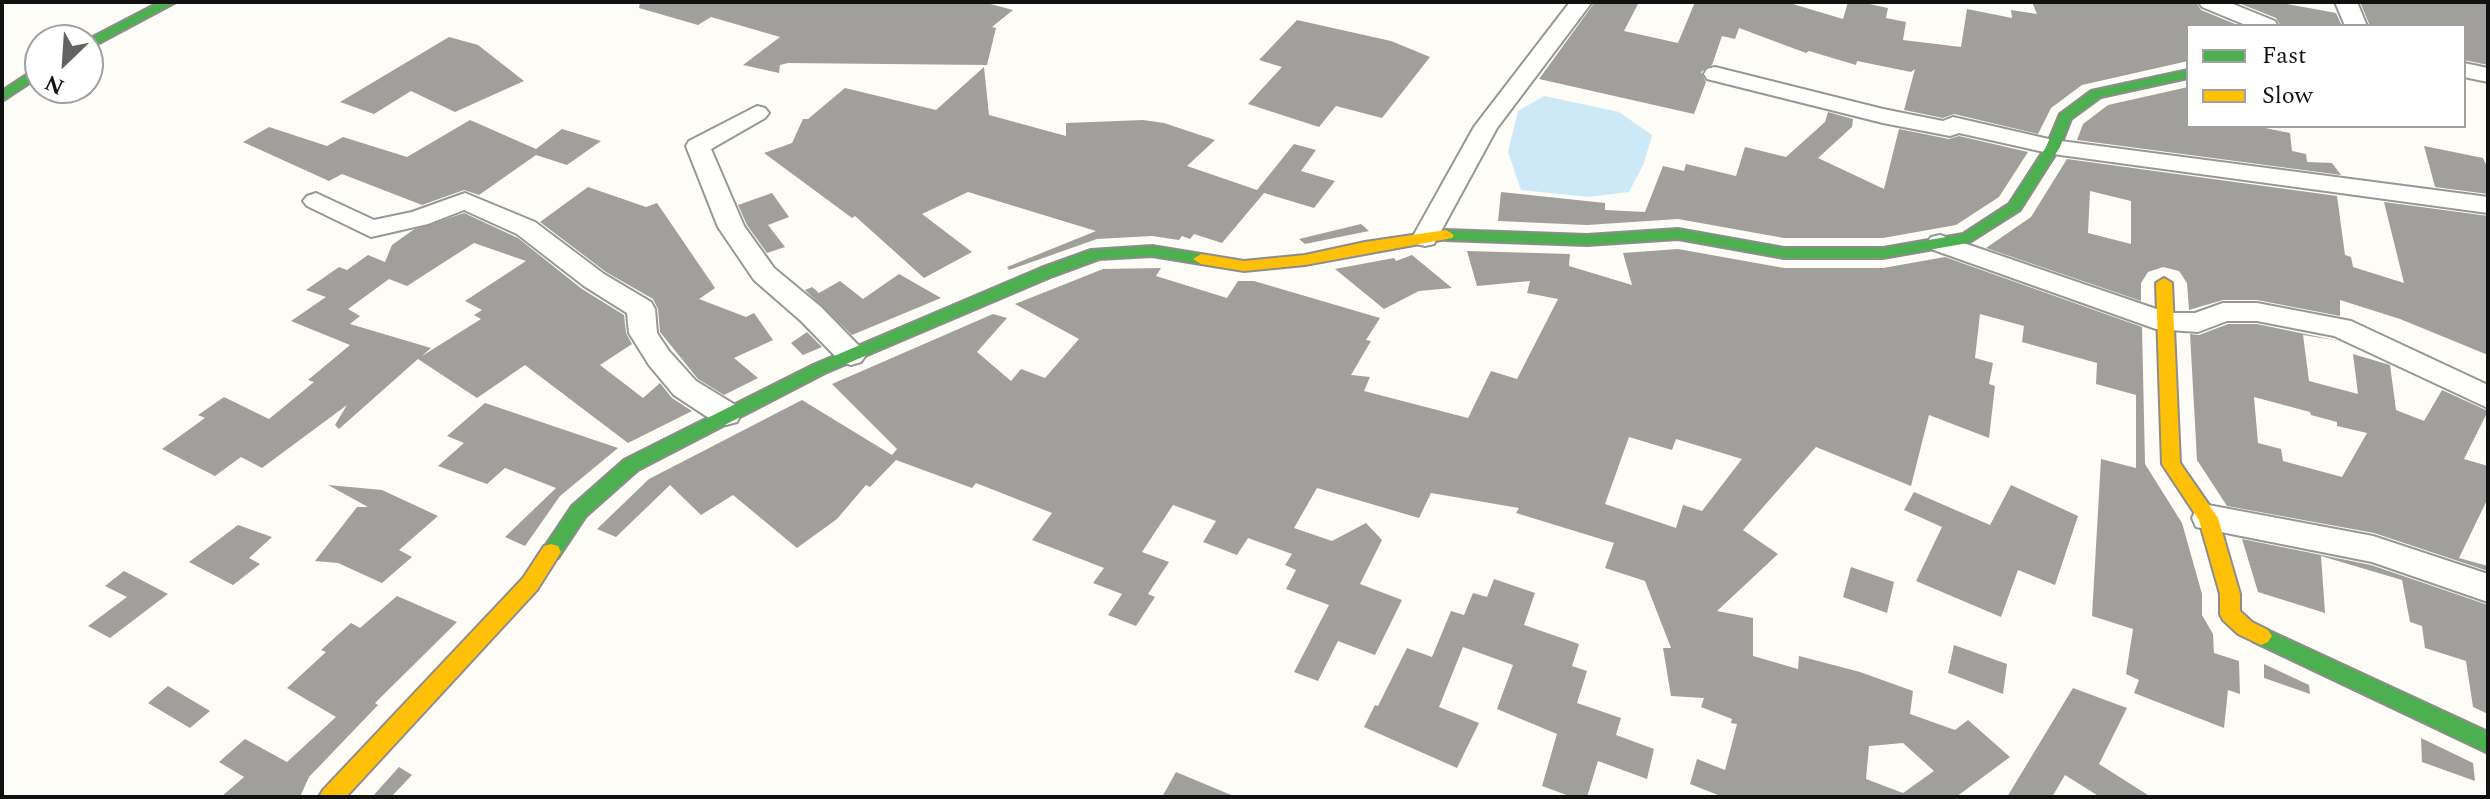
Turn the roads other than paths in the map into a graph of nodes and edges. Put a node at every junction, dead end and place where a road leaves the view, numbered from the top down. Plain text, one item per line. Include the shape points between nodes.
1 (170, 2) edge
2 (1581, 2) edge
3 (2210, 2) edge
4 (2346, 2) edge
5 (2262, 24) edge
6 (2355, 24) edge
7 (104, 37) edge
8 (2466, 70) edge
9 (1715, 74) dead end
10 (2186, 74) edge
11 (2488, 75) edge
12 (24, 81) edge
13 (2, 97) edge
14 (757, 113) dead end
15 (2053, 147) junction
16 (316, 201) dead end
17 (2488, 205) edge
18 (1425, 238) junction
19 (1940, 243) junction
20 (2164, 283) dead end
21 (2166, 322) junction
22 (851, 355) junction
23 (2488, 397) edge
24 (726, 414) junction
25 (2208, 518) junction
26 (2488, 588) edge
27 (2488, 743) edge
28 (331, 797) edge

1 - 7 street
2 - 18 street via 1486,127
3 - 5 street
4 - 6 street
8 - 11 street
9 - 15 street via 1883,116 1950,129 1953,124
10 - 15 street via 2096,94 2065,117
12 - 13 street
14 - 22 street via 698,146 731,227 764,274
15 - 17 street
15 - 19 street via 2015,207 1968,238
16 - 24 street via 371,229 465,201 526,228 641,309 643,333 659,358 685,388
18 - 19 street via 1455,234 1587,240 1678,234 1784,253 1883,253
18 - 22 street via 1244,266 1152,251 1097,254
19 - 21 street
20 - 21 street
21 - 23 street via 2198,323 2223,312 2274,314 2327,325
21 - 25 street via 2171,464
22 - 24 street
24 - 28 street via 631,465 579,511 530,584
25 - 26 street via 2373,549
25 - 27 street via 2230,594 2230,614 2245,628

